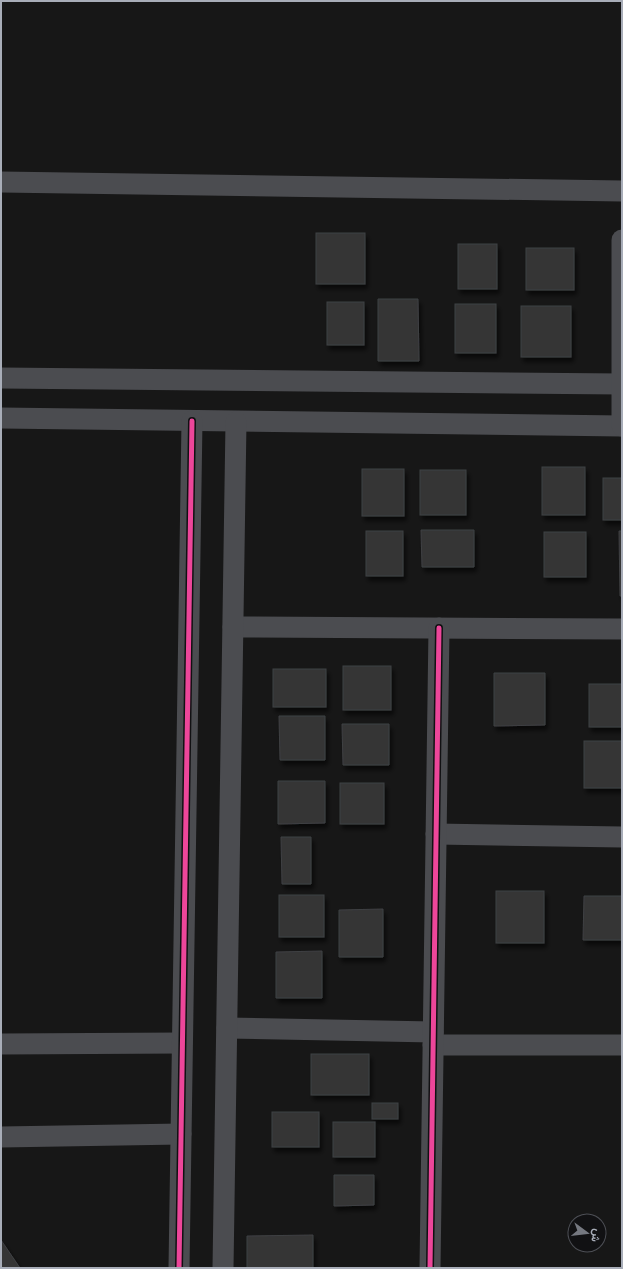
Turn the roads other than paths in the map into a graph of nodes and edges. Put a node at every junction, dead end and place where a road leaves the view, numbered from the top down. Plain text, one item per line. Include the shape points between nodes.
1 (1, 182) edge
2 (622, 191) edge
3 (622, 240) edge
4 (1, 378) edge
5 (622, 384) edge
6 (1, 418) edge
7 (192, 421) junction
8 (236, 422) junction
9 (622, 426) edge
10 (233, 627) junction
11 (438, 628) junction
12 (622, 629) edge
13 (436, 834) junction
14 (622, 836) edge
15 (227, 1028) junction
16 (433, 1038) junction
17 (182, 1043) junction
18 (1, 1044) edge
19 (622, 1045) edge
20 (181, 1134) junction
21 (1, 1137) edge
22 (180, 1268) edge
23 (223, 1268) edge
24 (430, 1268) edge

1 - 2 street
3 - 5 street
4 - 5 street
5 - 9 street
6 - 7 street
7 - 8 street
7 - 17 street
8 - 9 street
8 - 10 street
10 - 11 street
10 - 15 street
11 - 12 street
11 - 13 street
13 - 14 street
13 - 16 street
15 - 16 street
15 - 23 street
16 - 19 street
16 - 24 street
17 - 18 street
17 - 20 street
20 - 21 street
20 - 22 street

